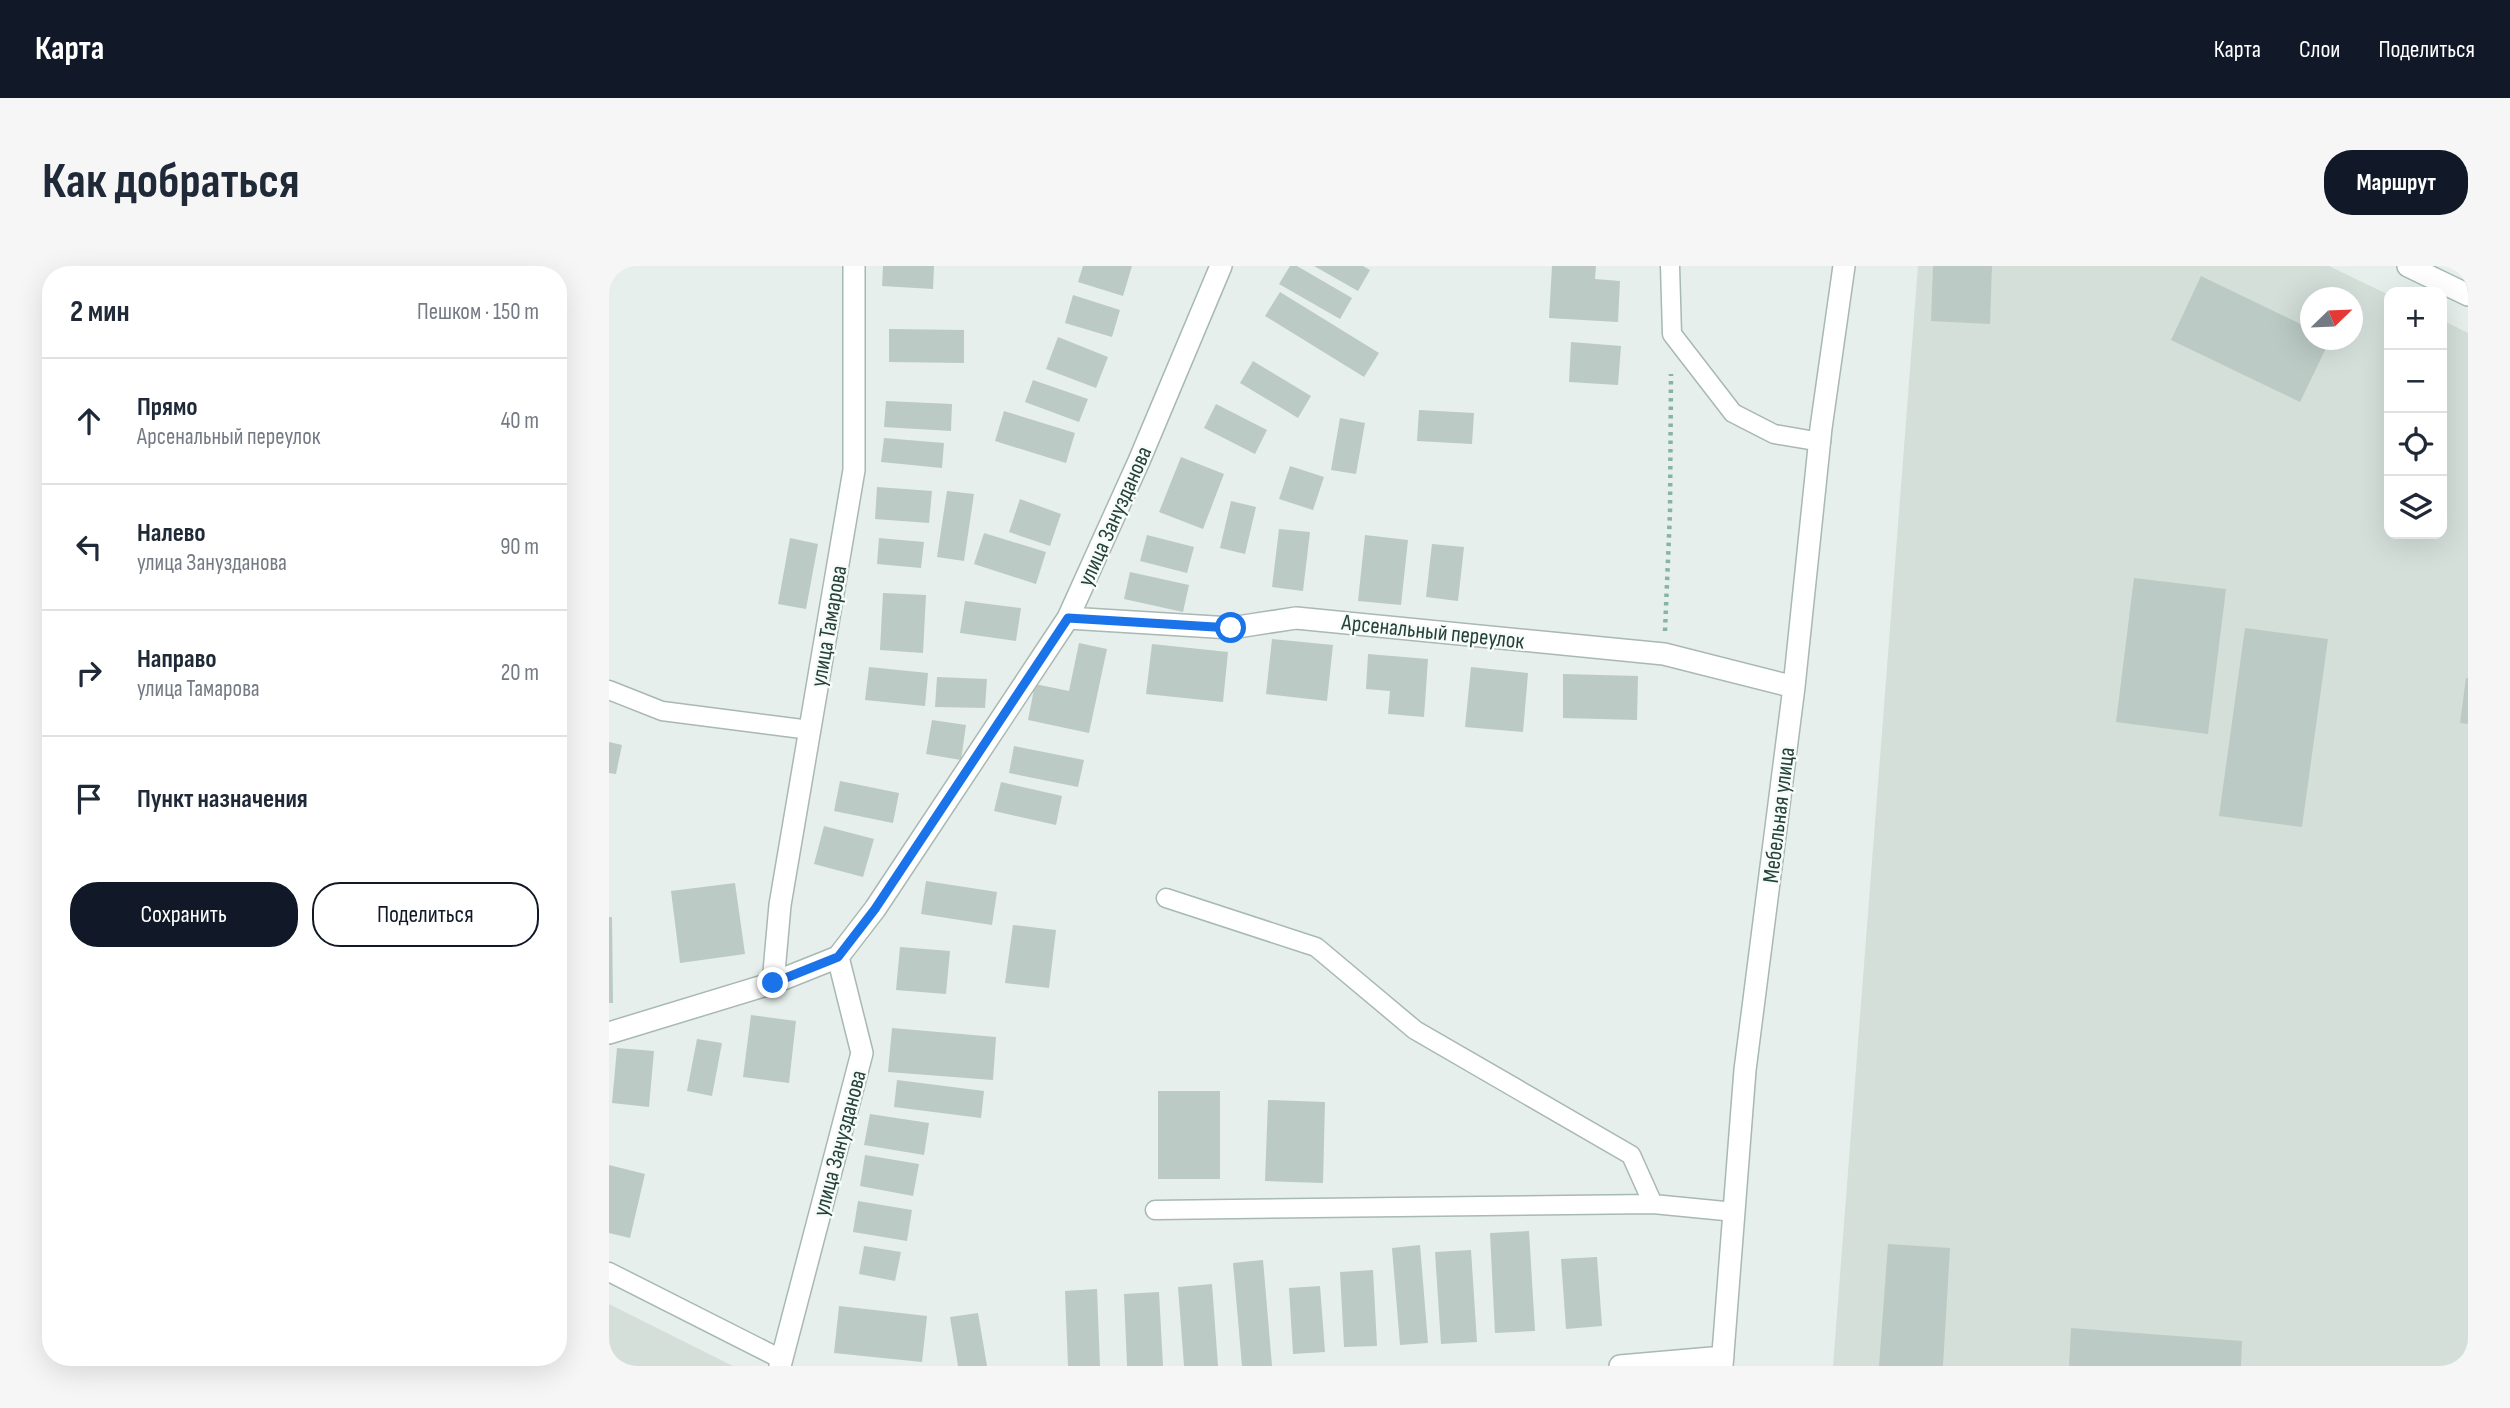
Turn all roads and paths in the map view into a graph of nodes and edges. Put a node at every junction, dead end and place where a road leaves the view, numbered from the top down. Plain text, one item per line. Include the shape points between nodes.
1 (854, 266) edge
2 (1221, 266) edge
3 (1670, 266) edge
4 (1845, 266) edge
5 (2408, 266) edge
6 (2468, 295) edge
7 (1672, 334) junction
8 (1821, 442) junction
9 (1068, 618) junction
10 (1664, 654) junction
11 (1794, 687) junction
12 (609, 690) edge
13 (810, 730) junction
14 (1166, 898) dead end
15 (838, 957) junction
16 (773, 983) junction
17 (609, 1033) edge
18 (1653, 1204) junction
19 (1155, 1210) dead end
20 (1735, 1212) junction
21 (609, 1272) edge
22 (1722, 1361) edge
23 (780, 1363) edge
24 (1620, 1366) edge

1 - 13 street, улица Тамарова via 855,470
2 - 9 street, улица Занузданова
3 - 7 lane
4 - 8 street, Мебельная улица
5 - 6 street
7 - 8 lane via 1733,413 1774,435
7 - 10 path
8 - 11 street, Мебельная улица
9 - 10 street, Арсенальный переулок via 1231,628 1296,618
9 - 15 street, улица Занузданова via 875,909
10 - 11 street, Арсенальный переулок
11 - 20 street, Мебельная улица via 1745,1070
12 - 13 lane via 661,711
13 - 16 street, улица Тамарова via 780,905
14 - 18 lane via 1317,947 1415,1030 1631,1155
15 - 16 street
15 - 23 street, улица Занузданова via 862,1053
16 - 17 street
18 - 19 lane
18 - 20 lane
20 - 22 street, Мебельная улица
21 - 23 lane
22 - 24 street

